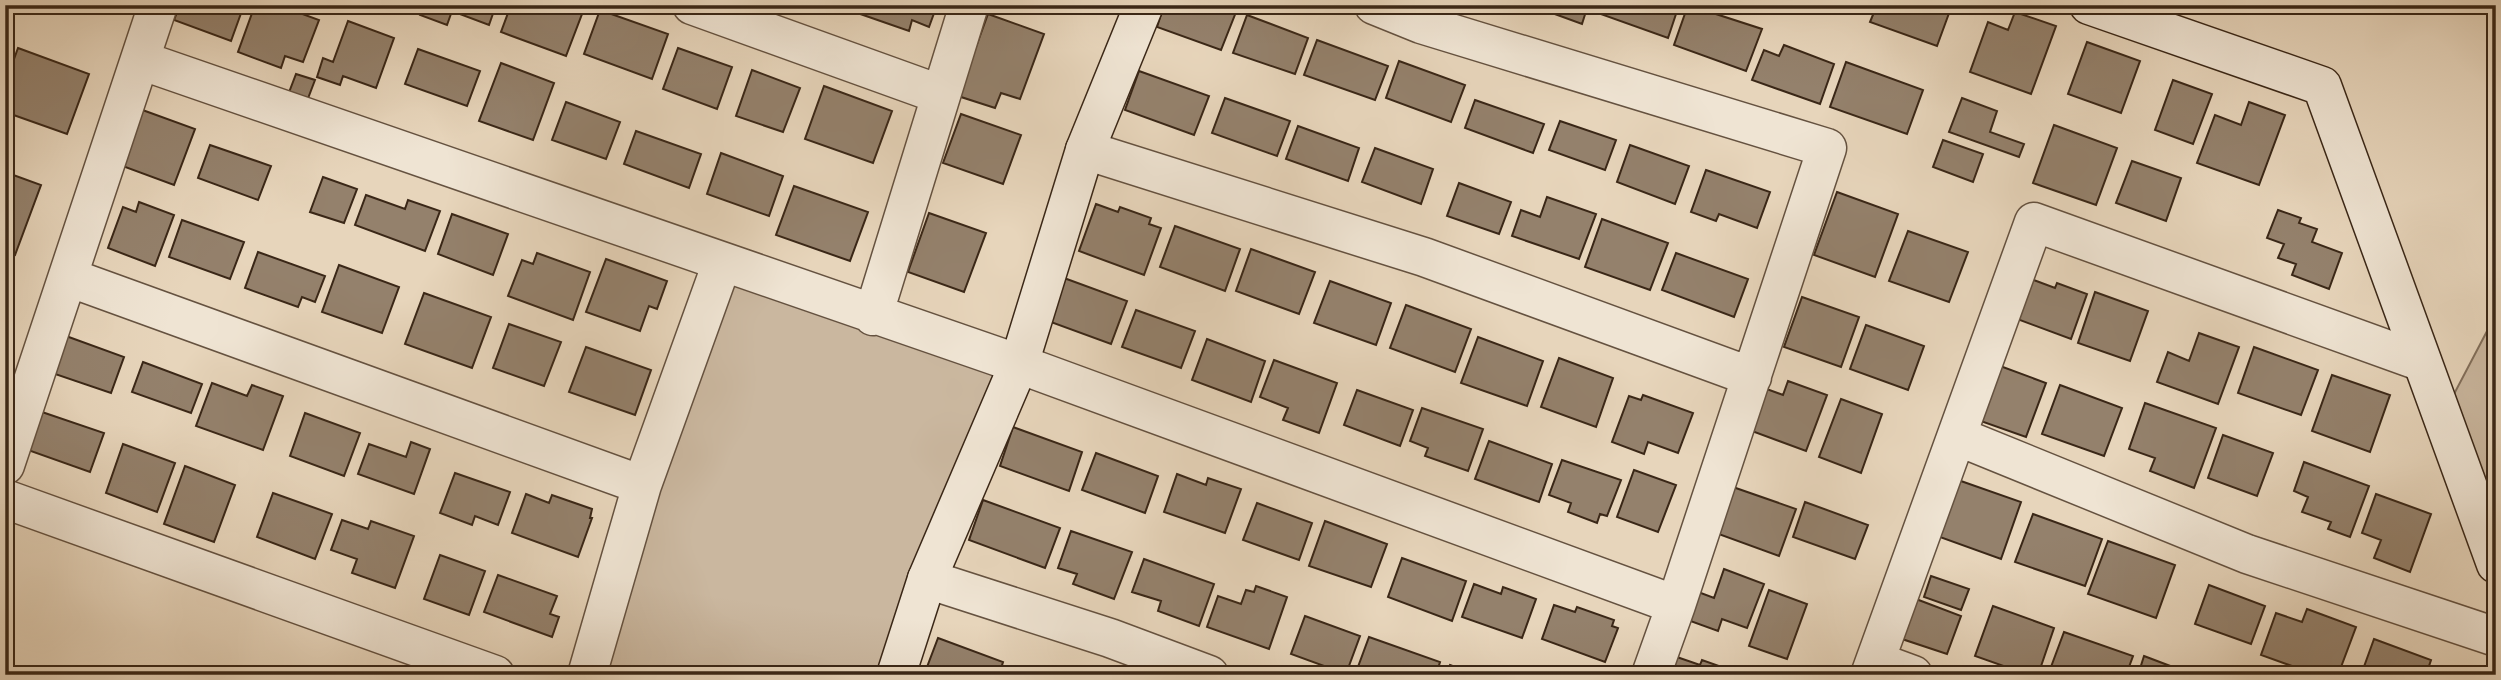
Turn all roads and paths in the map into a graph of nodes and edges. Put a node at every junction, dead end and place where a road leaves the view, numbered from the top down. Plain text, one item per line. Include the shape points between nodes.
1 (158, 5) edge
2 (692, 5) edge
3 (969, 5) edge
4 (1144, 5) edge
5 (1374, 5) edge
6 (2089, 5) edge
7 (140, 60) junction
8 (939, 94) junction
9 (1085, 149) junction
10 (722, 263) junction
11 (68, 277) junction
12 (873, 316) junction
13 (2422, 362) junction
14 (1019, 364) junction
15 (1752, 377) junction
16 (1956, 436) junction
17 (5, 465) edge
18 (642, 485) junction
19 (5, 499) edge
20 (2496, 565) edge
21 (927, 579) junction
22 (1676, 606) junction
23 (2496, 637) edge
24 (1872, 668) edge
25 (495, 675) edge
26 (587, 675) edge
27 (896, 675) edge
28 (1209, 675) edge
29 (1651, 675) edge
30 (1913, 675) edge

1 - 7 street
2 - 8 street
3 - 8 street
4 - 9 street
5 - 15 street via 1421,24 1827,148
6 - 13 street via 2322,86
7 - 10 street
7 - 11 street
8 - 12 street
9 - 14 street
9 - 15 street via 1424,257
10 - 12 street
10 - 18 street
11 - 17 street
11 - 18 street
12 - 14 street
13 - 16 street via 2034,222
13 - 20 street
14 - 21 street
14 - 22 street
15 - 22 street
16 - 23 street via 2248,554
16 - 24 street
18 - 26 street
19 - 25 street
21 - 27 street
21 - 28 street
22 - 29 street
24 - 30 street

